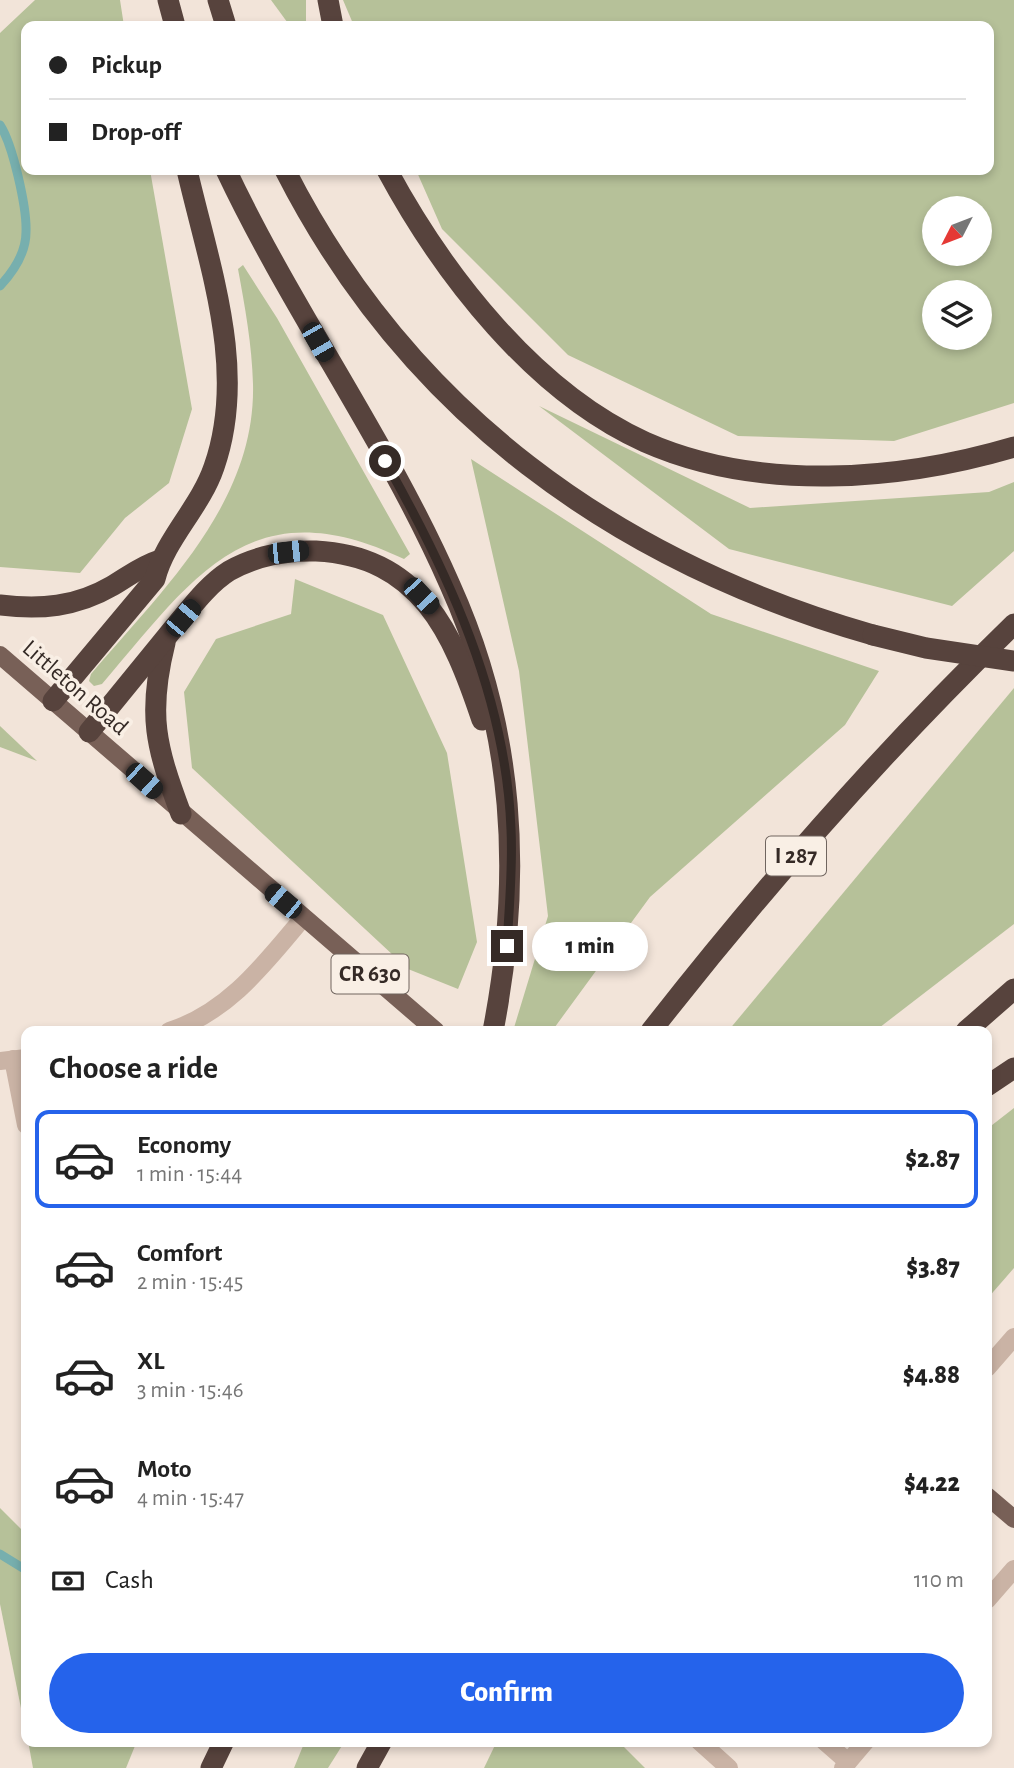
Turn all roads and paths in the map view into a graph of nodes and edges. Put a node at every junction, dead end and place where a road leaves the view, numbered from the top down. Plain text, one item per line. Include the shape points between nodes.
1 (166, 0) edge
2 (218, 0) edge
3 (328, 0) edge
4 (167, 21) edge
5 (173, 21) edge
6 (224, 21) edge
7 (332, 21) edge
8 (188, 175) edge
9 (228, 175) edge
10 (288, 175) edge
11 (390, 175) edge
12 (1014, 447) edge
13 (160, 560) junction
14 (0, 605) edge
15 (1014, 624) edge
16 (166, 637) junction
17 (1014, 649) edge
18 (0, 655) edge
19 (1014, 661) edge
20 (948, 688) junction
21 (53, 701) junction
22 (89, 732) junction
23 (181, 814) junction
24 (511, 828) junction
25 (303, 918) junction
26 (1014, 989) edge
27 (180, 1026) edge
28 (430, 1026) edge
29 (494, 1026) edge
30 (655, 1026) edge
31 (973, 1026) edge
32 (13, 1059) edge
33 (1014, 1068) edge
34 (992, 1083) edge
35 (21, 1100) edge
36 (1014, 1337) edge
37 (992, 1362) edge
38 (992, 1500) edge
39 (1014, 1519) edge
40 (1014, 1569) edge
41 (992, 1587) edge
42 (221, 1747) edge
43 (379, 1747) edge
44 (706, 1747) edge
45 (829, 1747) edge
46 (861, 1747) edge
47 (845, 1765) edge
48 (211, 1768) edge
49 (367, 1768) edge
50 (729, 1768) edge

1 - 4 highway
1 - 5 highway
2 - 6 highway
3 - 7 highway
8 - 13 highway via 221,317 227,400 208,483
9 - 24 highway via 451,586 491,707
10 - 19 highway, bridge via 329,246 395,337 433,379 562,492 654,550 760,598 873,635
11 - 12 highway via 440,255 516,346 558,386 644,442 735,468 828,474 942,465
13 - 14 highway via 74,602 43,608
13 - 21 highway via 155,579
15 - 20 highway, I 287
16 - 22 highway
16 - 23 highway via 155,688 155,727 161,760
16 - 24 highway via 229,572 272,554 341,552 374,562 408,582 434,610 453,647 496,765
17 - 20 highway
18 - 21 main road, Littleton Road / CR 630
20 - 30 highway, I 287 via 766,890
21 - 22 main road, Littleton Road / CR 630
22 - 23 main road, Littleton Road / CR 630
23 - 25 main road, Littleton Road / CR 630
24 - 29 highway via 507,946
25 - 27 street via 238,991
25 - 28 main road, Littleton Road / CR 630
26 - 31 highway
32 - 35 street
33 - 34 highway
36 - 37 street
38 - 39 main road
40 - 41 street
42 - 48 highway
43 - 49 highway
44 - 50 street
45 - 47 street
46 - 47 street

